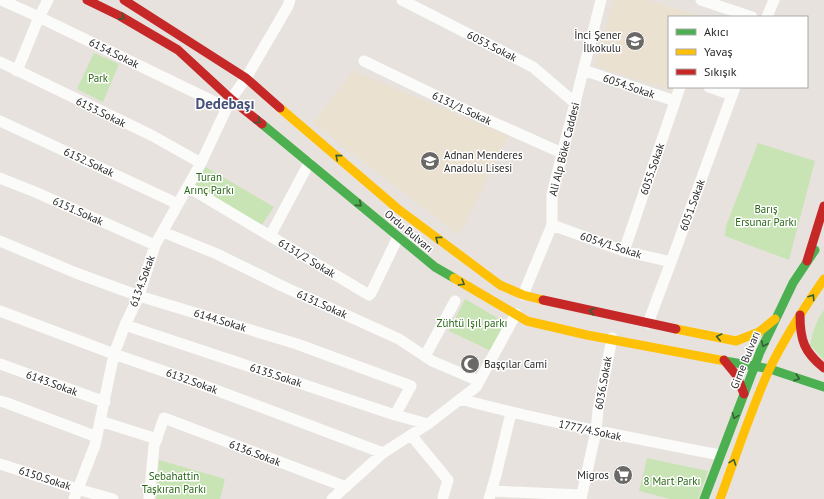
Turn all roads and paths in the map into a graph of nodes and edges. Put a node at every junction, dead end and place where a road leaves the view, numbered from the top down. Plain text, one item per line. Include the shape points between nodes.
1 (1, 0) edge
2 (48, 0) edge
3 (87, 0) edge
4 (124, 0) edge
5 (290, 0) edge
6 (402, 0) edge
7 (601, 0) edge
8 (701, 0) edge
9 (774, 0) edge
10 (749, 16) edge
11 (767, 16) edge
12 (39, 17) junction
13 (364, 61) dead end
14 (0, 62) edge
15 (583, 70) junction
16 (17, 71) junction
17 (246, 78) junction
18 (680, 88) edge
19 (715, 88) edge
20 (734, 91) edge
21 (675, 101) junction
22 (575, 103) junction
23 (229, 104) junction
24 (0, 122) edge
25 (562, 153) junction
26 (309, 162) junction
27 (201, 163) junction
28 (0, 178) edge
29 (188, 187) junction
30 (178, 204) junction
31 (824, 206) edge
32 (552, 225) junction
33 (163, 232) junction
34 (270, 236) junction
35 (398, 237) junction
36 (824, 238) edge
37 (0, 241) edge
38 (155, 246) junction
39 (624, 251) junction
40 (807, 261) junction
41 (671, 262) junction
42 (824, 279) edge
43 (523, 294) junction
44 (139, 296) junction
45 (454, 301) dead end
46 (0, 311) edge
47 (516, 314) junction
48 (800, 315) junction
49 (775, 318) junction
50 (648, 323) junction
51 (125, 325) junction
52 (612, 338) junction
53 (114, 354) junction
54 (425, 356) junction
55 (724, 360) junction
56 (0, 364) edge
57 (754, 367) junction
58 (824, 368) edge
59 (770, 369) junction
60 (479, 381) junction
61 (824, 387) edge
62 (744, 394) junction
63 (460, 399) junction
64 (0, 401) edge
65 (104, 402) junction
66 (511, 413) junction
67 (395, 415) junction
68 (100, 421) junction
69 (428, 424) junction
70 (596, 431) junction
71 (411, 435) junction
72 (97, 437) junction
73 (157, 439) junction
74 (383, 453) junction
75 (720, 455) junction
76 (0, 464) edge
77 (346, 487) junction
78 (75, 494) edge
79 (490, 495) edge
80 (443, 497) dead end
81 (582, 497) edge
82 (113, 499) edge
83 (149, 499) edge
84 (332, 499) edge
85 (704, 499) edge
86 (720, 499) edge

1 - 12 street, 6154.Sokak
2 - 12 street
3 -> 23 main road, Ordu Bulvarı via 178,50
4 - 17 main road, Ordu Bulvarı
5 - 17 street, 6134.Sokak
6 - 22 street, 6053.Sokak via 533,67
7 - 15 street, Ali Alp Böke Caddesi
8 - 10 street
9 - 11 street
12 - 16 street
12 - 23 street, 6154.Sokak
13 - 25 street, 6131/1.Sokak via 459,108
14 - 16 street, 6153.Sokak
15 - 21 street, 6054.Sokak
15 - 22 street, Ali Alp Böke Caddesi
16 - 27 street, 6153.Sokak via 151,135
17 - 23 street, 6134.Sokak
43 -> 17 main road, Ordu Bulvarı via 500,285 398,209
18 - 21 street, 6055.Sokak
19 - 20 street
20 - 41 street, 6051.Sokak
21 - 39 street, 6055.Sokak
22 - 25 street, Ali Alp Böke Caddesi
23 -> 26 main road, Ordu Bulvarı
23 - 27 street, 6134.Sokak
24 - 30 street, 6152.Sokak
25 - 32 street, Ali Alp Böke Caddesi via 552,194
26 - 34 street
26 -> 35 main road, Ordu Bulvarı
27 - 29 street, 6134.Sokak
28 - 38 street, 6151.Sokak
29 - 30 street, 6134.Sokak
29 - 34 street, 6131/2 Sokak
30 - 33 street, 6134.Sokak
31 - 40 main road
32 - 39 street, 6054/1.Sokak
32 - 43 street, Ali Alp Böke Caddesi
33 - 38 street, 6134.Sokak
33 - 54 street, 6131.Sokak via 217,254 399,339
34 - 35 street, 6131/2 Sokak via 369,295
35 -> 47 main road, Ordu Bulvarı via 435,268
36 - 40 main road, Girne Bulvarı
37 - 44 street, 6144.Sokak
38 - 44 street, 6134.Sokak
39 - 41 street, 6054/1.Sokak
40 - 49 main road, Girne Bulvarı
41 - 50 street, 6051.Sokak
48 -> 42 main road
50 -> 43 main road, Ordu Bulvarı
44 - 51 street, 6134.Sokak
44 - 67 street, 6144.Sokak via 297,344 410,386
45 - 54 street
46 - 53 street, 6132.Sokak
47 - 52 main road, Ordu Bulvarı via 527,321
47 - 60 street
48 - 58 main road via 802,343 807,354
48 - 59 main road
49 -> 50 main road, Ordu Bulvarı via 759,332 736,341
49 -> 57 main road, Girne Bulvarı
51 - 53 street, 6134.Sokak
51 - 67 street, 6135.Sokak
52 - 55 main road, Ordu Bulvarı
52 - 70 street, 6036.Sokak
53 - 65 street, 6134.Sokak
53 - 74 street, 6132.Sokak
54 - 60 street, 6131.Sokak
55 - 57 main road, Ordu Bulvarı
55 - 62 main road via 737,376
56 - 65 street, 6143.Sokak
57 - 59 main road, Ordu Bulvarı
57 - 62 main road, Girne Bulvarı
59 -> 61 main road, Ordu Bulvarı
86 -> 59 main road
60 - 63 street via 476,387
62 -> 75 main road, Girne Bulvarı
63 - 66 street, 1777/4.Sokak
63 - 69 street
64 - 72 street
65 - 68 street, 6134.Sokak
66 - 70 street, 1777/4.Sokak
66 - 79 street
67 - 69 street, 6135.Sokak
68 - 72 street, 6134.Sokak
68 - 73 street
69 - 71 street
70 - 75 street, 1777/4.Sokak
70 - 81 street, 6036.Sokak
71 - 74 street
71 - 80 street via 448,480
72 - 78 street, 6134.Sokak
73 - 77 street, 6136.Sokak via 164,418
73 - 83 street via 152,460
74 - 77 street
75 - 85 main road, Girne Bulvarı
76 - 78 street, 6150.Sokak
77 - 84 street
78 - 82 street, 6150.Sokak
79 - 81 street

